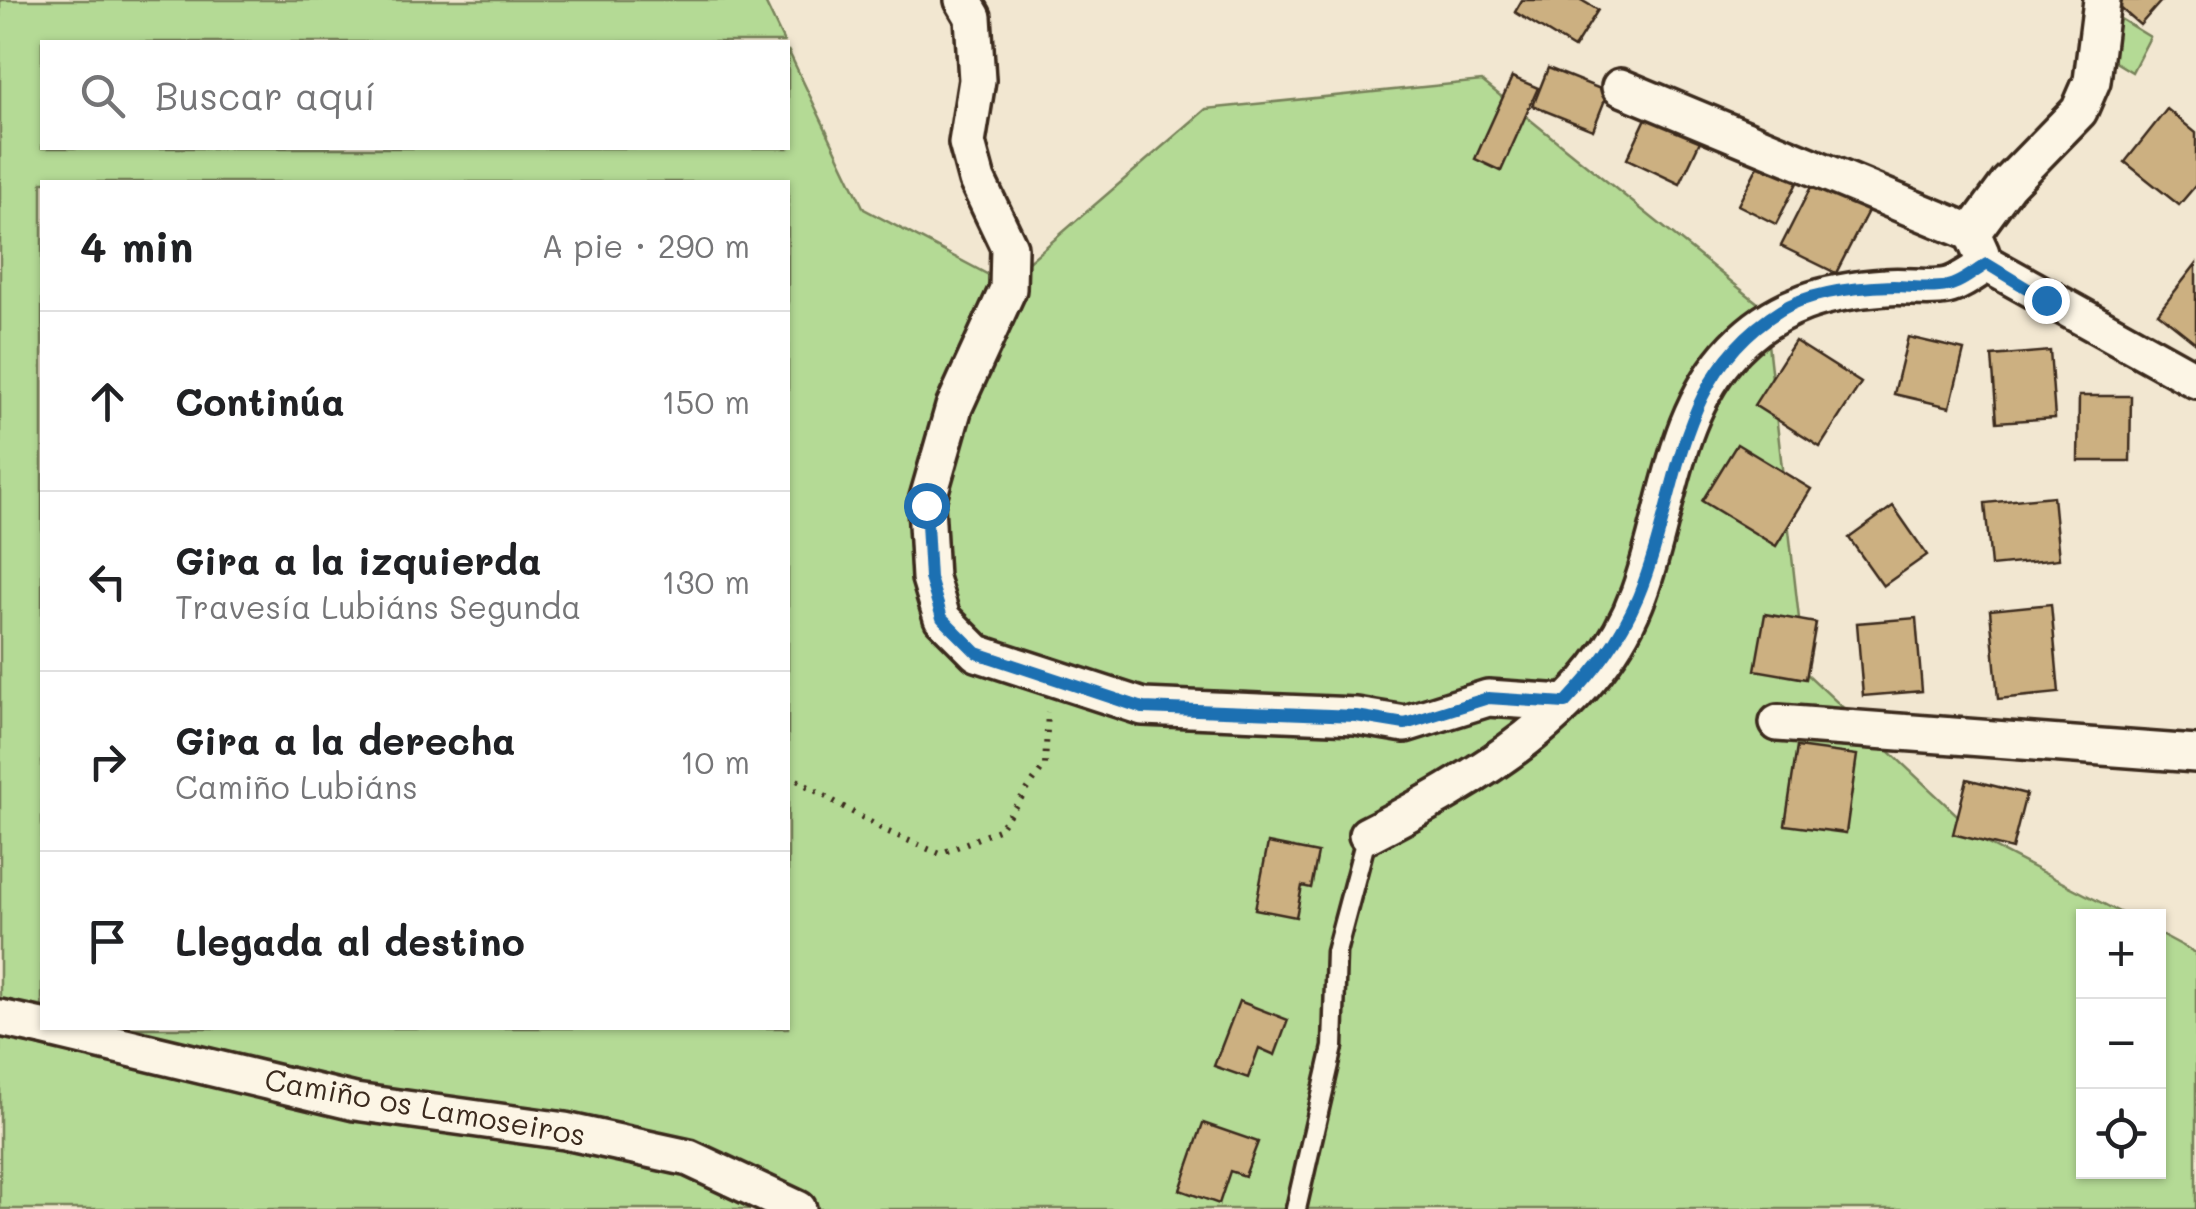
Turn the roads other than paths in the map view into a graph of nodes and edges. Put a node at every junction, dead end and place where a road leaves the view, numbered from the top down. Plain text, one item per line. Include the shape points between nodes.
1 (963, 0) edge
2 (2102, 0) edge
3 (1620, 87) dead end
4 (1979, 248) junction
5 (2196, 380) edge
6 (1565, 703) junction
7 (1778, 723) dead end
8 (2196, 754) edge
9 (1367, 834) joint
10 (0, 1018) edge
11 (40, 1026) edge
12 (56, 1030) edge
13 (798, 1209) edge
14 (1296, 1209) edge

1 - 6 street via 973,17 978,80 968,143 1009,247 1008,289 954,407 926,505 930,578 942,618 977,653 1143,708 1405,724 1488,698
2 - 4 street via 2092,81 2079,110 2008,184
3 - 4 street
4 - 5 street
4 - 6 street via 1949,286 1886,286 1808,300 1783,308 1735,348 1704,392 1675,460 1639,594 1609,654
6 - 9 street via 1506,754
7 - 8 street
9 - 14 lane via 1336,952 1333,1047
10 - 11 street, Camiño os Lamoseiros
12 - 13 street, Camiño os Lamoseiros via 355,1102 689,1158

